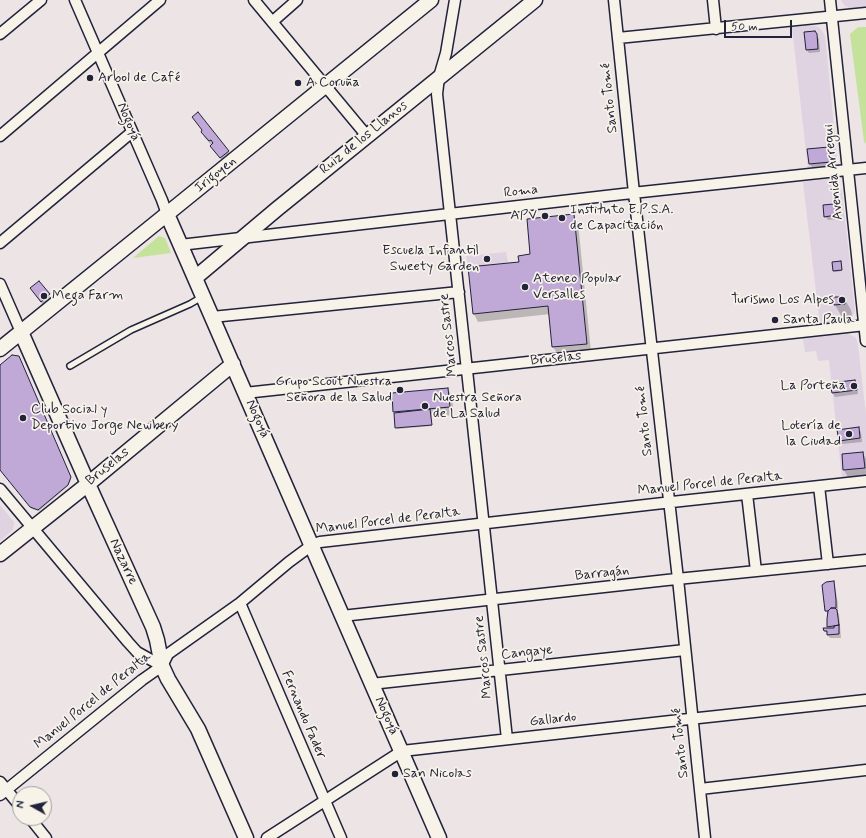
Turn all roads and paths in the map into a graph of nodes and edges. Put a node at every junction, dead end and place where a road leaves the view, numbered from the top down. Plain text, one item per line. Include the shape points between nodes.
1 (41, 0) edge
2 (75, 0) edge
3 (160, 0) edge
4 (254, 0) edge
5 (297, 0) edge
6 (431, 0) edge
7 (455, 0) edge
8 (535, 0) edge
9 (614, 0) edge
10 (713, 0) edge
11 (830, 0) edge
12 (866, 13) edge
13 (832, 17) junction
14 (272, 22) junction
15 (716, 28) junction
16 (0, 34) edge
17 (618, 38) junction
18 (97, 53) junction
19 (439, 77) junction
20 (325, 86) junction
21 (132, 132) junction
22 (0, 136) edge
23 (367, 136) junction
24 (866, 168) edge
25 (848, 170) junction
26 (634, 193) junction
27 (167, 214) junction
28 (450, 214) junction
29 (242, 238) junction
30 (0, 243) edge
31 (180, 245) junction
32 (195, 278) junction
33 (0, 284) edge
34 (459, 292) junction
35 (203, 297) junction
36 (212, 317) junction
37 (865, 325) edge
38 (21, 332) junction
39 (866, 341) edge
40 (0, 349) edge
41 (651, 349) junction
42 (233, 364) junction
43 (70, 366) dead end
44 (467, 369) junction
45 (245, 393) junction
46 (866, 481) edge
47 (88, 484) junction
48 (819, 486) junction
49 (0, 489) edge
50 (747, 494) junction
51 (668, 502) junction
52 (484, 523) junction
53 (32, 528) junction
54 (312, 545) junction
55 (0, 554) edge
56 (866, 560) edge
57 (828, 564) junction
58 (756, 571) junction
59 (678, 579) junction
60 (492, 600) junction
61 (240, 603) junction
62 (342, 616) junction
63 (685, 650) junction
64 (162, 666) junction
65 (500, 670) junction
66 (371, 684) junction
67 (866, 700) edge
68 (692, 719) junction
69 (507, 739) junction
70 (402, 751) junction
71 (866, 770) edge
72 (2, 789) edge
73 (700, 789) junction
74 (12, 798) edge
75 (325, 801) junction
76 (36, 826) edge
77 (46, 838) edge
78 (246, 838) edge
79 (267, 838) edge
80 (341, 838) edge
81 (439, 838) edge
82 (705, 838) edge

1 - 16 street
2 - 18 street, Nogoyá
3 - 18 street
4 - 14 street
5 - 14 street
6 - 20 street, Irigoyen
7 - 19 street, Marcos Sastre
8 - 19 street, Ruiz de los Llanos
9 - 17 street, Santo Tomé
10 - 15 street
11 - 13 street, Avenida Arregui
12 - 13 street
13 - 15 street
13 - 25 street, Avenida Arregui
14 - 20 street
15 - 17 street
17 - 26 street, Santo Tomé
18 - 21 street, Nogoyá
18 - 22 street
19 - 23 street, Ruiz de los Llanos
19 - 28 street, Marcos Sastre via 437,94
20 - 23 street
20 - 27 street, Irigoyen
21 - 27 street, Nogoyá
21 - 30 street
23 - 29 street, Ruiz de los Llanos
24 - 25 street, Roma
25 - 26 street, Roma
25 - 37 street, Avenida Arregui
26 - 28 street, Roma
26 - 41 street, Santo Tomé
27 - 31 street, Nogoyá
27 - 38 street, Irigoyen
28 - 29 street, Roma
28 - 34 street, Marcos Sastre
29 - 31 street, Roma
29 - 32 street, Ruiz de los Llanos
31 - 32 street, Nogoyá
32 - 35 street, Nogoyá
33 - 38 street, Nazarre
34 - 36 street
34 - 44 street, Marcos Sastre
35 - 36 street, Nogoyá
35 - 43 lane via 131,330
36 - 42 street, Nogoyá
37 - 39 street, Avenida Arregui
37 - 41 street, Bruselas
38 - 40 street, Irigoyen
38 - 47 street, Nazarre
41 - 44 street, Bruselas
41 - 51 street, Santo Tomé
42 - 45 street, Nogoyá
42 - 47 street, Bruselas
44 - 45 street, Bruselas
44 - 52 street, Marcos Sastre
45 - 54 street, Nogoyá
46 - 48 street, Manuel Porcel de Peralta
47 - 53 street, Bruselas
47 - 64 street, Nazarre via 153,627
48 - 50 street, Manuel Porcel de Peralta
48 - 57 street
49 - 53 street
50 - 51 street, Manuel Porcel de Peralta
50 - 58 street
51 - 52 street, Manuel Porcel de Peralta
51 - 59 street, Santo Tomé
52 - 54 street, Manuel Porcel de Peralta
52 - 60 street, Marcos Sastre
53 - 55 street, Bruselas
53 - 64 street via 138,652
54 - 61 street, Manuel Porcel de Peralta
54 - 62 street, Nogoyá
56 - 57 street, Barragán
57 - 58 street, Barragán
58 - 59 street, Barragán
59 - 60 street, Barragán
59 - 63 street, Santo Tomé
60 - 62 street, Barragán
60 - 65 street, Marcos Sastre
61 - 64 street, Manuel Porcel de Peralta via 168,654
61 - 75 street, Fernando Fader
62 - 66 street, Nogoyá
63 - 65 street, Cangaye
63 - 68 street, Santo Tomé
64 - 72 street, Manuel Porcel de Peralta
64 - 78 street, Nazarre via 198,729
65 - 66 street, Cangaye
65 - 69 street, Marcos Sastre
66 - 70 street, Nogoyá
67 - 68 street, Gallardo
68 - 69 street, Gallardo
68 - 73 street, Santo Tomé
69 - 70 street, Gallardo
70 - 75 street, Gallardo
70 - 81 street, Nogoyá
71 - 73 street
72 - 74 street
73 - 82 street, Santo Tomé
75 - 79 street, Gallardo
75 - 80 street, Fernando Fader
76 - 77 street

